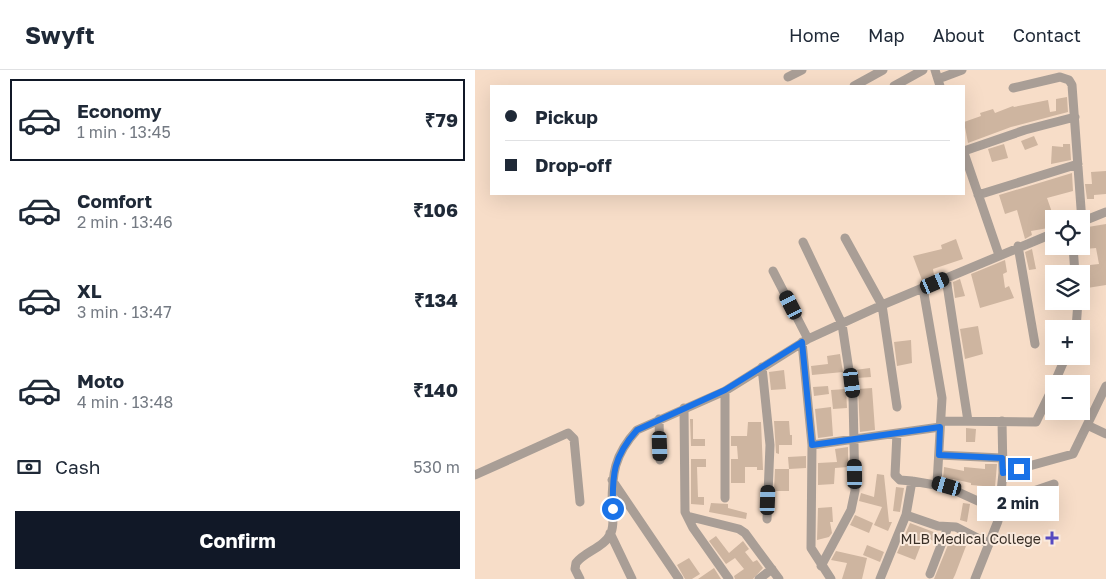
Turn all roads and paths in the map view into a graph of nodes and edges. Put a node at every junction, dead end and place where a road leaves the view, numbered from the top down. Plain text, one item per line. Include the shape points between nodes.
1 (802, 70) edge
2 (883, 70) edge
3 (923, 70) edge
4 (962, 70) edge
5 (788, 77) dead end
6 (938, 78) edge
7 (856, 85) edge
8 (896, 85) edge
9 (1013, 88) dead end
10 (1075, 117) junction
11 (965, 152) edge
12 (965, 155) edge
13 (1078, 164) junction
14 (979, 195) junction
15 (1080, 210) edge
16 (1106, 212) edge
17 (1090, 218) edge
18 (1045, 236) edge
19 (845, 238) dead end
20 (803, 242) dead end
21 (1018, 246) junction
22 (999, 254) junction
23 (773, 272) dead end
24 (946, 278) junction
25 (923, 288) junction
26 (882, 305) junction
27 (842, 324) junction
28 (805, 341) junction
29 (1035, 344) dead end
30 (762, 367) junction
31 (1106, 386) edge
32 (725, 390) junction
33 (1045, 404) edge
34 (897, 407) dead end
35 (684, 408) junction
36 (659, 419) junction
37 (968, 421) junction
38 (1002, 422) junction
39 (940, 424) junction
40 (1087, 425) junction
41 (897, 433) junction
42 (1106, 434) edge
43 (854, 440) junction
44 (812, 445) junction
45 (939, 455) junction
46 (1002, 458) junction
47 (660, 460) dead end
48 (1003, 473) junction
49 (475, 475) edge
50 (612, 480) junction
51 (912, 481) junction
52 (937, 484) junction
53 (1054, 484) dead end
54 (725, 498) dead end
55 (580, 502) dead end
56 (1001, 502) junction
57 (1000, 511) junction
58 (905, 515) junction
59 (687, 516) junction
60 (767, 519) dead end
61 (948, 527) junction
62 (611, 533) junction
63 (989, 544) junction
64 (821, 566) junction
65 (772, 570) junction
66 (930, 574) dead end
67 (580, 579) edge
68 (632, 579) edge
69 (679, 579) edge
70 (729, 579) edge
71 (759, 579) edge
72 (779, 579) edge
73 (831, 579) edge
74 (880, 579) edge
75 (975, 579) edge

1 - 5 street
2 - 7 street
3 - 8 street
4 - 6 street
9 - 10 street via 1065,78 1072,85
10 - 11 street via 1025,130
10 - 13 street
12 - 14 street
13 - 14 street
13 - 15 street
14 - 22 street
16 - 17 street
18 - 21 street
19 - 26 street
20 - 27 street
21 - 22 street
21 - 29 street
22 - 24 street
23 - 28 street
24 - 25 street
24 - 37 street
25 - 26 street
25 - 39 street via 941,382
26 - 27 street
26 - 34 street
27 - 28 street
27 - 43 street via 853,397
28 - 30 street
28 - 44 street
30 - 32 street
30 - 60 street via 769,445
31 - 40 street
32 - 35 street
32 - 54 street
33 - 38 street via 1037,422
35 - 36 street
35 - 59 street via 684,501
36 - 47 street
36 - 50 street via 637,430 631,437 615,466
37 - 38 street
37 - 39 street
38 - 46 street
39 - 41 street
39 - 45 street
40 - 42 street
40 - 48 street via 1073,454
41 - 43 street
41 - 51 street via 895,476
43 - 44 street
43 - 64 street via 855,491 851,510
44 - 64 street via 811,548
45 - 46 street
45 - 52 street
46 - 48 street
48 - 56 street
49 - 55 street via 568,433 574,439
50 - 62 street
50 - 69 street
51 - 52 street
51 - 58 street
52 - 57 street
53 - 56 street
56 - 57 street
57 - 63 street
58 - 61 street
58 - 74 street
59 - 65 street via 739,529
59 - 70 street
61 - 63 street via 956,527
61 - 66 street
62 - 67 street via 603,543 575,563
62 - 68 street
63 - 75 street
64 - 73 street
65 - 71 street
65 - 72 street

